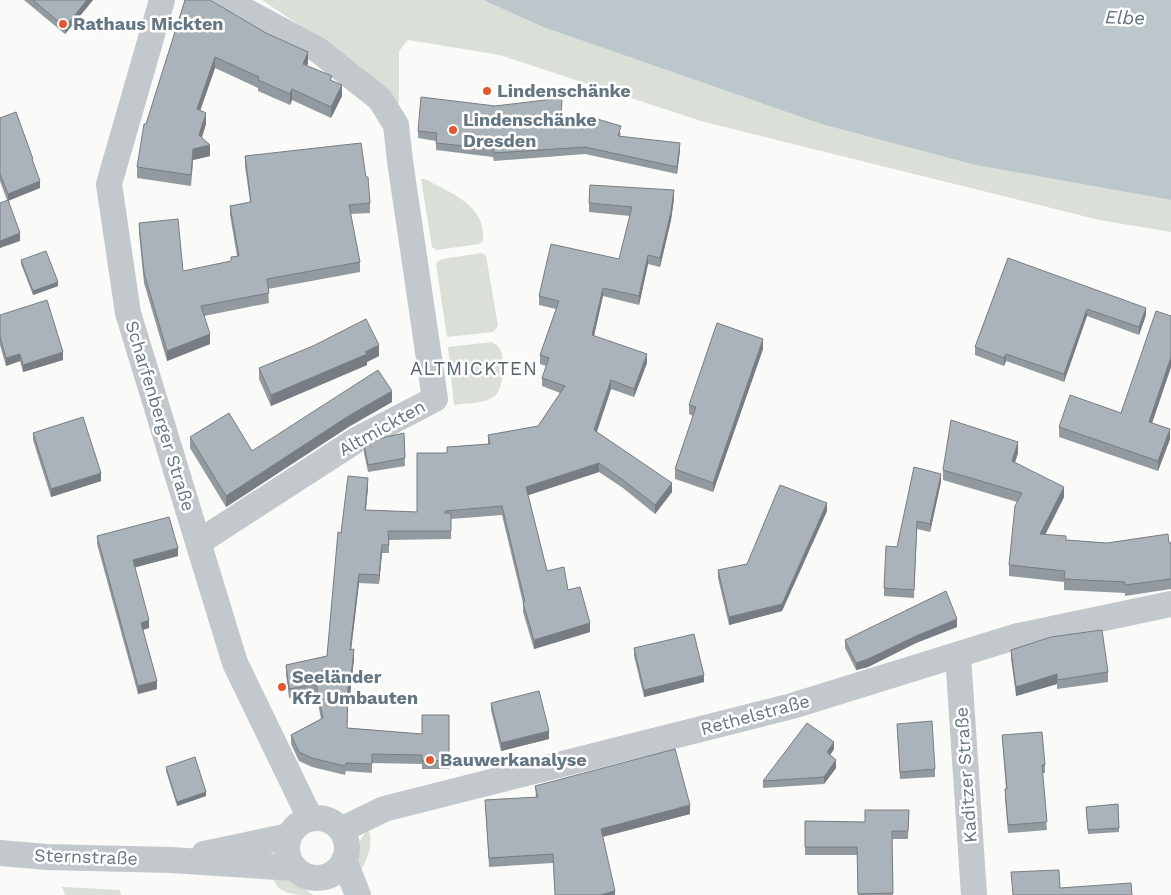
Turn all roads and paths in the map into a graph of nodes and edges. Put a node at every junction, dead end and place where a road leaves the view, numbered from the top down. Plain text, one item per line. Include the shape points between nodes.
1 (162, 0) edge
2 (225, 0) edge
3 (199, 542) junction
4 (1171, 604) edge
5 (958, 655) junction
6 (310, 818) junction
7 (341, 830) junction
8 (289, 836) junction
9 (10, 854) edge
10 (172, 860) junction
11 (344, 860) junction
12 (310, 880) edge
13 (358, 895) edge
14 (974, 895) edge

1 - 3 street, Scharfenberger Straße via 109,184 128,313
2 - 3 street, Altmickten via 318,50 380,99 396,125 435,398 358,439
3 - 6 street, Scharfenberger Straße via 235,663
4 - 5 street, Rethelstraße via 1018,636
5 - 7 street, Rethelstraße via 792,706 384,809
5 - 14 street, Kaditzer Straße
6 - 7 street via 327,819
6 - 8 street via 301,822
7 - 11 street via 346,839
8 - 10 street, Sternstraße
8 - 12 street via 287,853
9 - 10 street, Sternstraße
10 - 12 street, Sternstraße
11 - 12 street via 330,874
11 - 13 street

